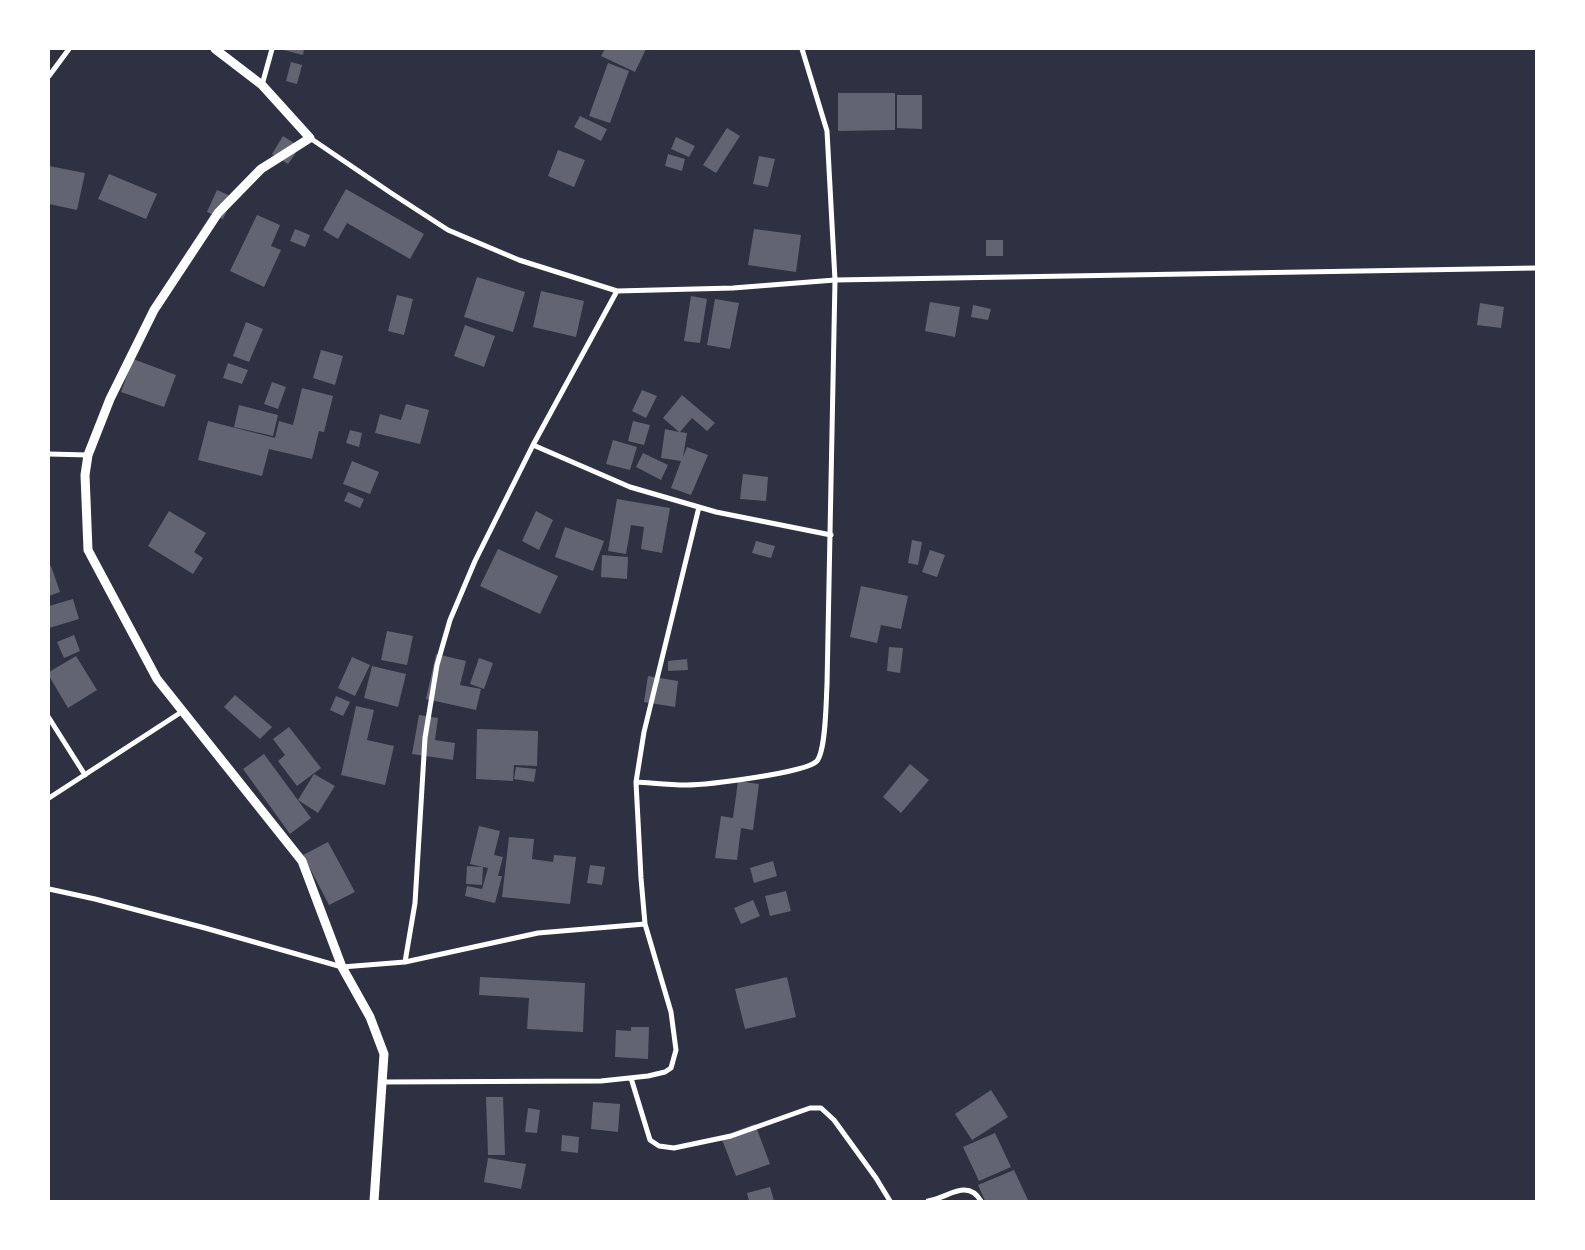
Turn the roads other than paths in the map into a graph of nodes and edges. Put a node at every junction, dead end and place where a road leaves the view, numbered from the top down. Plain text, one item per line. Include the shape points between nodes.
1 (69, 49) edge
2 (214, 49) edge
3 (272, 49) edge
4 (802, 49) edge
5 (49, 76) edge
6 (262, 85) junction
7 (310, 138) junction
8 (1536, 268) edge
9 (836, 280) junction
10 (617, 291) junction
11 (533, 445) junction
12 (49, 454) edge
13 (88, 456) junction
14 (699, 507) junction
15 (831, 535) junction
16 (183, 711) junction
17 (49, 718) edge
18 (84, 775) junction
19 (636, 782) junction
20 (49, 798) edge
21 (49, 889) edge
22 (645, 924) junction
23 (405, 962) junction
24 (342, 967) junction
25 (631, 1078) junction
26 (382, 1082) junction
27 (374, 1201) edge
28 (890, 1201) edge
29 (928, 1201) edge
30 (981, 1201) edge

1 - 5 street
2 - 6 street
3 - 6 street
4 - 9 street via 827,131
6 - 7 street
7 - 10 street via 448,230 519,260
7 - 13 street via 261,169 218,213 154,310 110,399
8 - 9 street
9 - 10 street via 733,288
9 - 15 street
10 - 11 street
11 - 14 street via 630,487
11 - 23 street via 475,561 450,620 437,665 425,738 415,903
12 - 13 street
13 - 16 street via 85,475 88,550 157,679
14 - 15 street
14 - 19 street via 644,732
15 - 19 street via 827,695 823,744 816,762 799,769 740,780 686,785
16 - 18 street
16 - 24 street via 302,861
17 - 18 street
18 - 20 street
19 - 22 street
21 - 24 street
22 - 23 street via 538,933
22 - 25 street via 672,1012 676,1050 670,1068 665,1072
23 - 24 street
24 - 26 street via 370,1017 384,1054
25 - 26 street via 601,1081
25 - 28 street via 650,1140 659,1146 674,1148 730,1136 810,1108 821,1108 834,1120
26 - 27 street
29 - 30 street via 963,1189 972,1190

